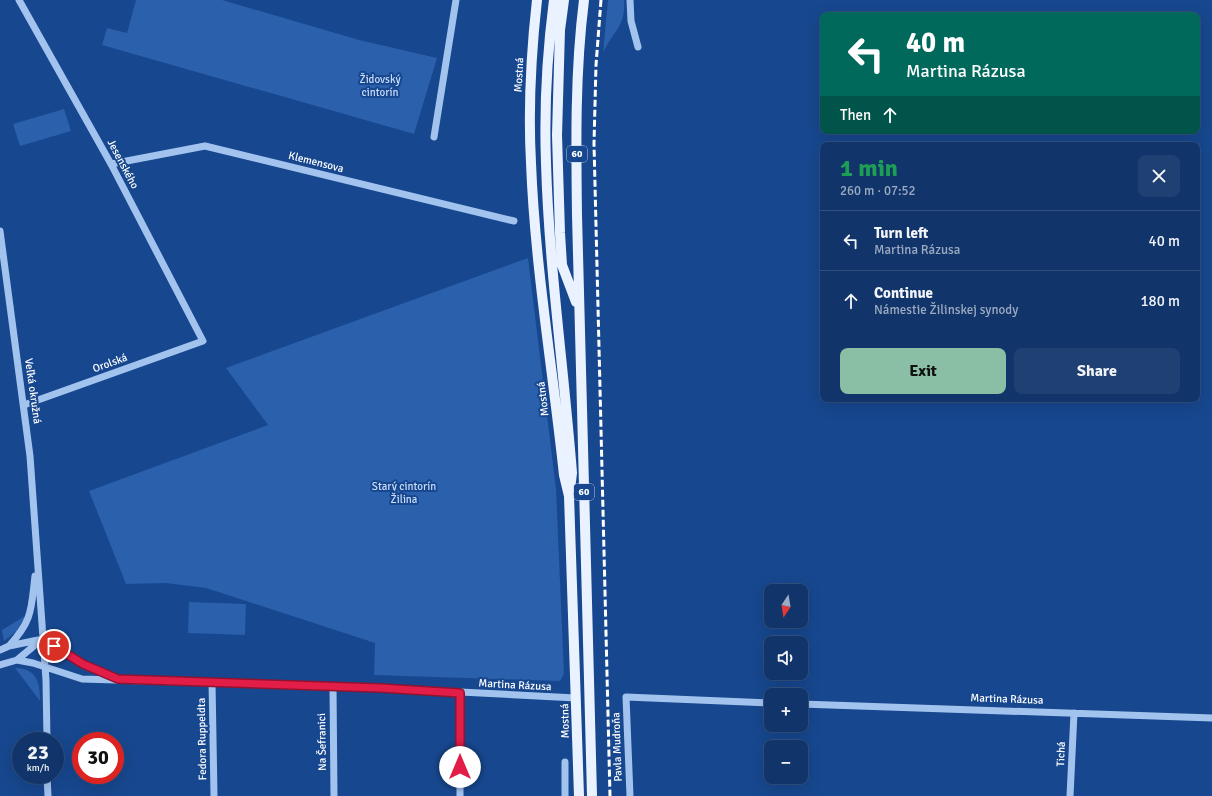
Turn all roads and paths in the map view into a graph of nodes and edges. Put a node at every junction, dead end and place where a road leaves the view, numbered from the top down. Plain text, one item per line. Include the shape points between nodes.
1 (19, 0) edge
2 (456, 0) edge
3 (537, 0) edge
4 (554, 0) edge
5 (564, 0) edge
6 (584, 0) edge
7 (630, 0) edge
8 (638, 47) dead end
9 (434, 136) dead end
10 (111, 164) junction
11 (514, 221) dead end
12 (0, 231) edge
13 (579, 309) junction
14 (203, 341) joint
15 (24, 405) junction
16 (569, 496) junction
17 (37, 556) junction
18 (43, 639) junction
19 (9, 646) junction
20 (0, 650) edge
21 (17, 660) junction
22 (0, 664) edge
23 (45, 667) junction
24 (118, 679) junction
25 (212, 682) junction
26 (333, 687) junction
27 (460, 693) junction
28 (576, 698) junction
29 (764, 703) edge
30 (808, 704) edge
31 (1074, 712) junction
32 (1212, 718) edge
33 (47, 732) edge
34 (565, 762) dead end
35 (47, 784) edge
36 (48, 796) edge
37 (214, 796) edge
38 (334, 796) edge
39 (460, 796) edge
40 (565, 796) edge
41 (578, 796) edge
42 (592, 796) edge
43 (630, 796) edge
44 (1070, 796) edge

1 - 10 street, Jesenského
2 - 9 street
3 - 16 main road, Mostná / 60 via 531,77 531,164 546,322 564,475
4 - 16 main road via 550,29 546,162 549,223 572,466
5 - 13 main road via 560,30 557,135 560,232 562,265
6 - 13 main road, 60 via 580,33 576,135
7 - 8 street via 631,21
10 - 11 street, Klemensova via 206,146
10 - 14 street, Jesenského
12 - 15 street, Veľká okružná
13 - 42 main road, 60
14 - 15 street, Orolská
15 - 17 street, Veľká okružná
16 - 28 main road, Mostná / 60
17 - 18 street, Veľká okružná
17 - 19 street, Veľká okružná via 30,616 21,633
18 - 19 street
18 - 21 street
18 - 23 street, Veľká okružná
18 - 24 street via 83,664
19 - 20 street
21 - 22 street
21 - 23 street, Martina Rázusa
23 - 24 street, Martina Rázusa via 82,679
23 - 33 street, Veľká okružná
24 - 25 street, Martina Rázusa
25 - 26 street, Martina Rázusa
25 - 37 street, Fedora Ruppeldta
26 - 27 street, Martina Rázusa
26 - 38 street, Na Šefranici
27 - 28 street, Martina Rázusa
27 - 39 street
28 - 41 main road, Mostná / 60
29 - 43 street, Pavla Mudroňa via 626,697
30 - 31 street, Martina Rázusa
31 - 32 street, Martina Rázusa
31 - 44 street, Tichá
34 - 40 street
35 - 36 street

